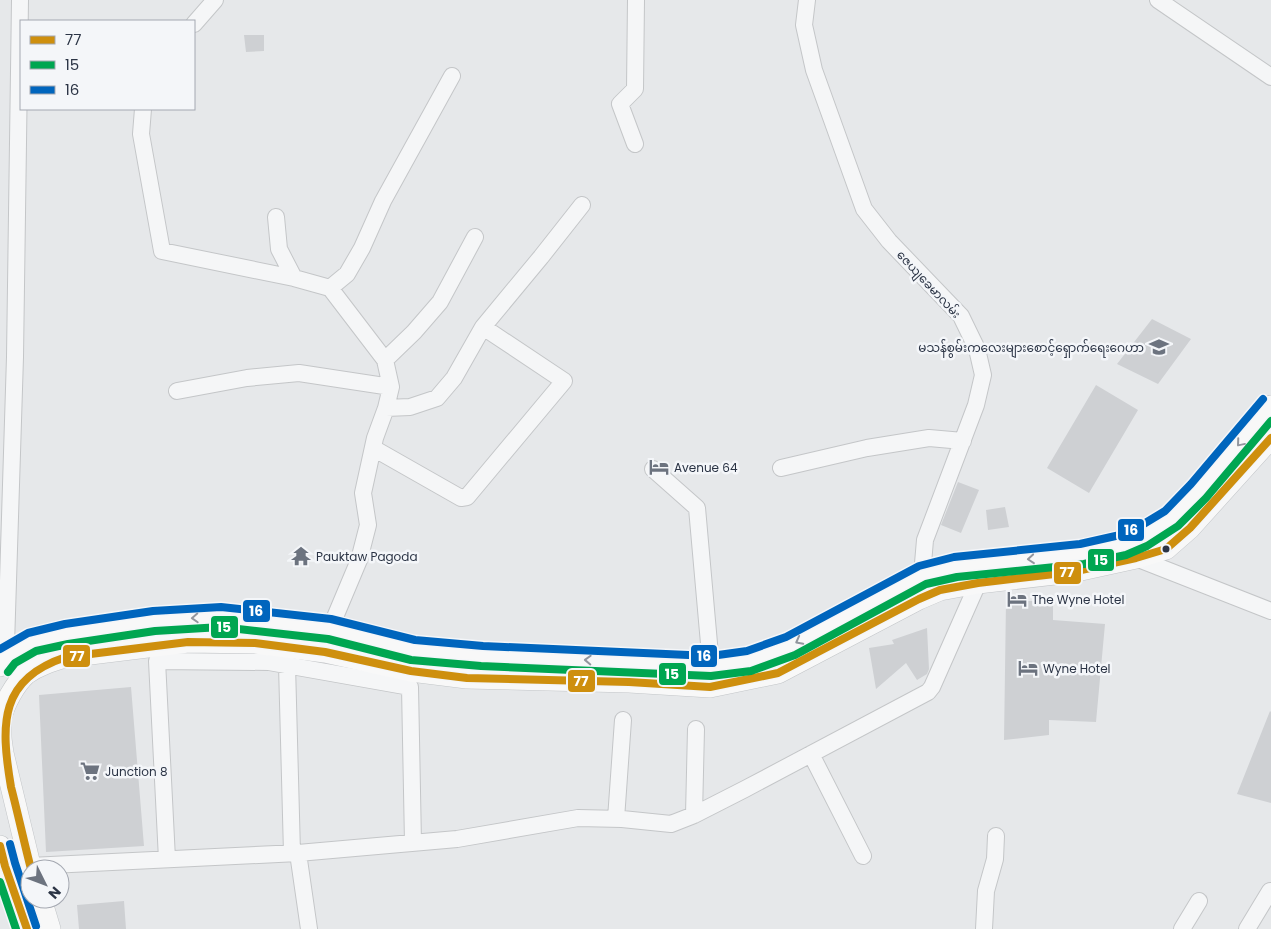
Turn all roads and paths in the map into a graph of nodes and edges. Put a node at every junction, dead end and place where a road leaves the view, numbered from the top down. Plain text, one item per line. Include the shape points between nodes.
1 (20, 0) edge
2 (215, 0) edge
3 (636, 0) edge
4 (807, 0) edge
5 (1158, 0) edge
6 (195, 23) edge
7 (452, 76) dead end
8 (1271, 77) edge
9 (143, 110) edge
10 (635, 144) dead end
11 (582, 205) dead end
12 (276, 217) dead end
13 (475, 237) dead end
14 (294, 278) junction
15 (330, 288) junction
16 (483, 327) junction
17 (385, 360) junction
18 (391, 387) junction
19 (177, 391) dead end
20 (1271, 406) edge
21 (386, 408) junction
22 (1271, 438) edge
23 (963, 441) junction
24 (373, 448) junction
25 (781, 468) dead end
26 (653, 469) dead end
27 (1230, 470) junction
28 (1129, 552) junction
29 (922, 575) junction
30 (978, 583) junction
31 (928, 595) junction
32 (1271, 611) edge
33 (330, 629) junction
34 (3, 652) edge
35 (325, 652) junction
36 (526, 658) junction
37 (287, 665) junction
38 (629, 672) junction
39 (26, 675) junction
40 (713, 676) junction
41 (525, 679) junction
42 (623, 720) dead end
43 (696, 729) dead end
44 (811, 754) junction
45 (694, 815) junction
46 (616, 819) junction
47 (996, 836) dead end
48 (412, 843) junction
49 (0, 846) edge
50 (295, 853) junction
51 (863, 856) dead end
52 (167, 858) junction
53 (29, 859) edge
54 (70, 865) edge
55 (1270, 890) edge
56 (1199, 901) dead end
57 (44, 909) edge
58 (27, 929) edge
59 (50, 929) edge
60 (309, 929) edge
61 (984, 929) edge
62 (1182, 929) edge
63 (1247, 929) edge

1 - 34 street via 15,357
2 - 6 street
3 - 10 street via 635,88 620,104
4 - 23 street, ဇေယျခေမာလမ်း via 804,25 814,70 864,209 889,241 961,316 978,348 983,375
5 - 8 street
7 - 15 street via 362,248 347,274
9 - 14 street via 141,134 162,251
11 - 16 street
12 - 14 street via 279,249
13 - 17 street via 440,302
14 - 15 street
15 - 17 street
16 - 21 street via 454,378 437,398 410,407
16 - 24 street via 564,381 467,497 460,498
17 - 18 street
18 - 19 street via 298,373 247,378
18 - 21 street
20 -> 27 main road
21 - 24 street
22 - 27 main road
23 - 25 street via 929,438 867,448
23 - 29 street, ဇေယျခေမာလမ်း via 925,540
24 - 33 street via 363,493 368,525 359,560
26 - 40 street via 697,508
27 - 28 main road via 1190,528 1166,549
28 -> 29 main road via 955,567
28 - 30 main road via 1072,572
28 - 32 street
29 - 31 street
29 -> 40 main road via 790,646
30 - 31 main road
30 - 44 street via 928,692
31 - 40 main road via 778,673 750,680
33 -> 34 main road via 221,617 154,620 66,634
33 - 35 street
33 - 36 main road via 413,650
34 - 39 street
35 - 39 main road via 256,643 188,642 66,657 46,663
35 - 41 main road via 411,671 467,678
38 -> 36 main road
36 - 41 main road
37 - 48 street via 410,687
37 - 50 street
37 - 52 street via 158,661
38 - 40 main road via 710,687
38 - 41 main road
39 - 53 main road via 11,694 4,710 1,738
42 - 46 street
43 - 45 street
44 - 45 street
44 - 51 street
45 - 46 street via 670,824
46 - 48 street via 578,818 457,839
47 - 61 street via 995,859 986,891
48 - 50 street
49 - 58 main road
50 - 52 street
50 - 60 street
52 - 54 street
55 - 63 street
56 - 62 street
57 - 59 main road

